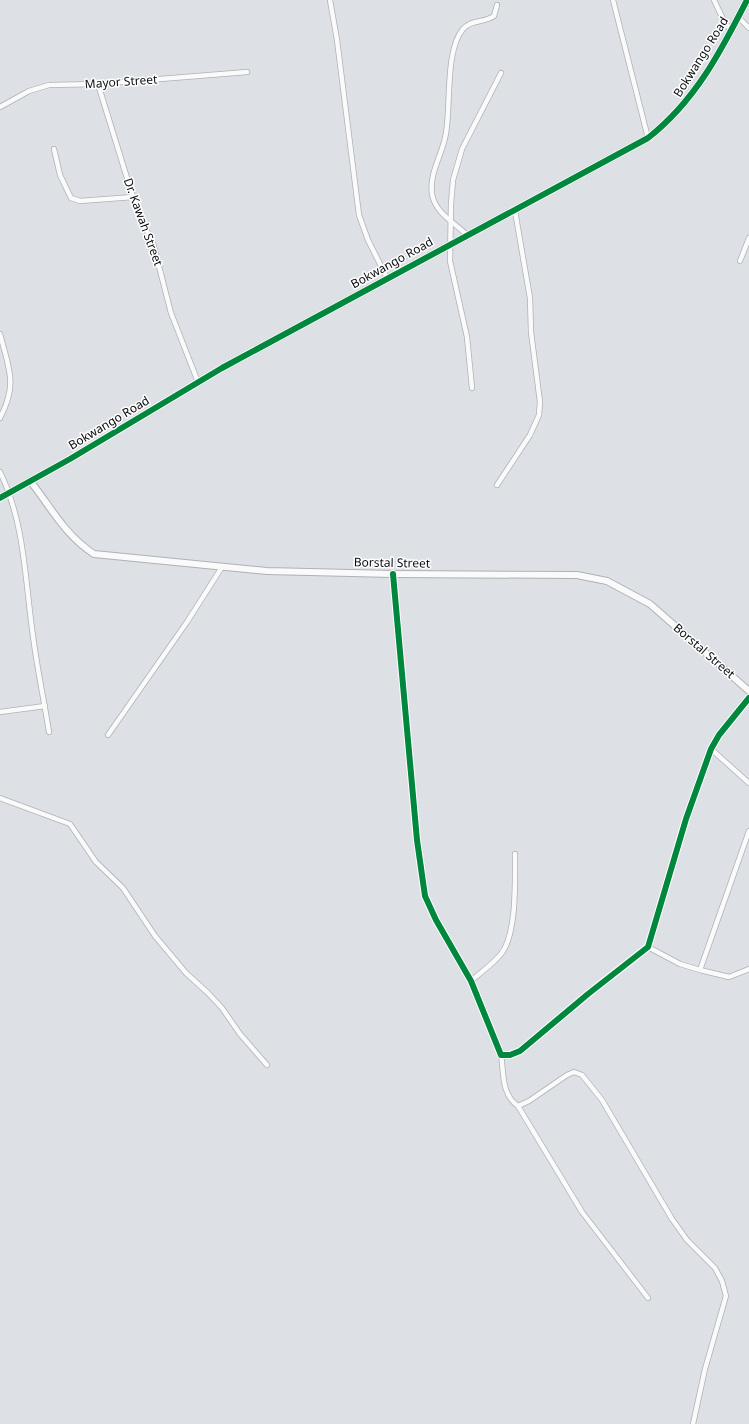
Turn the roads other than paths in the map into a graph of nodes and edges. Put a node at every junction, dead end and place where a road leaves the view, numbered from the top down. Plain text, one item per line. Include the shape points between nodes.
1 (330, 0) edge
2 (613, 0) edge
3 (714, 0) edge
4 (746, 0) edge
5 (497, 5) dead end
6 (738, 17) junction
7 (749, 28) edge
8 (731, 31) junction
9 (247, 72) dead end
10 (501, 73) dead end
11 (98, 84) junction
12 (0, 107) edge
13 (648, 138) junction
14 (54, 149) dead end
15 (133, 197) junction
16 (515, 211) junction
17 (451, 222) junction
18 (467, 235) junction
19 (749, 238) edge
20 (450, 244) junction
21 (740, 261) dead end
22 (387, 278) junction
23 (0, 334) edge
24 (198, 382) junction
25 (472, 388) dead end
26 (0, 418) edge
27 (0, 472) edge
28 (30, 482) junction
29 (497, 485) dead end
30 (10, 492) junction
31 (1, 497) edge
32 (222, 567) junction
33 (393, 574) junction
34 (749, 691) edge
35 (749, 698) edge
36 (45, 706) junction
37 (0, 712) edge
38 (49, 732) dead end
39 (108, 735) dead end
40 (711, 749) junction
41 (749, 783) edge
42 (0, 798) edge
43 (749, 831) edge
44 (516, 854) dead end
45 (648, 947) junction
46 (749, 969) edge
47 (700, 970) junction
48 (471, 981) junction
49 (500, 1055) junction
50 (267, 1065) dead end
51 (518, 1106) junction
52 (648, 1298) dead end
53 (693, 1424) edge

1 - 22 street via 359,215
2 - 13 street
3 - 8 street
4 - 6 street, Bokwango Road
5 - 17 street via 494,16 469,23 463,29 452,56 446,133 432,175 432,195 436,207
6 - 7 street
6 - 8 street, Bokwango Road
8 - 13 street, Bokwango Road via 684,106
9 - 11 street, Mayor Street
10 - 17 street via 462,149 453,180
11 - 12 street, Mayor Street via 49,85 29,91
11 - 15 street, Dr. Kawah Street
13 - 16 street, Bokwango Road
14 - 15 street via 60,175 71,198 80,201
15 - 24 street, Dr. Kawah Street via 152,243 171,313
16 - 18 street, Bokwango Road
16 - 29 street via 530,298 539,415 530,436
17 - 18 street
17 - 20 street
18 - 20 street, Bokwango Road
19 - 21 street
20 - 22 street, Bokwango Road
20 - 25 street via 450,261 467,337
22 - 24 street, Bokwango Road
23 - 26 street via 11,377 8,402
24 - 28 street, Bokwango Road
27 - 30 street
28 - 30 street, Bokwango Road
28 - 32 street, Borstal Street via 62,526 79,544 94,554
30 - 31 street, Bokwango Road
30 - 36 street via 19,525 33,637
32 - 33 street, Borstal Street via 267,571
32 - 39 street
33 - 34 street, Borstal Street via 577,575 607,581 650,604
33 - 48 street via 417,840 425,896
35 - 40 street
36 - 37 street
36 - 38 street
40 - 41 street
40 - 45 street via 686,819
42 - 50 street via 70,824 96,862 123,888 155,936 186,973 222,1008
43 - 47 street
44 - 48 street via 509,941 502,954
45 - 47 street via 680,964
45 - 49 street via 520,1051
46 - 47 street via 729,977
48 - 49 street
49 - 51 street via 506,1093
51 - 52 street via 582,1212
51 - 53 street via 574,1072 582,1075 602,1100 653,1188 687,1240 715,1268 726,1296 705,1369

